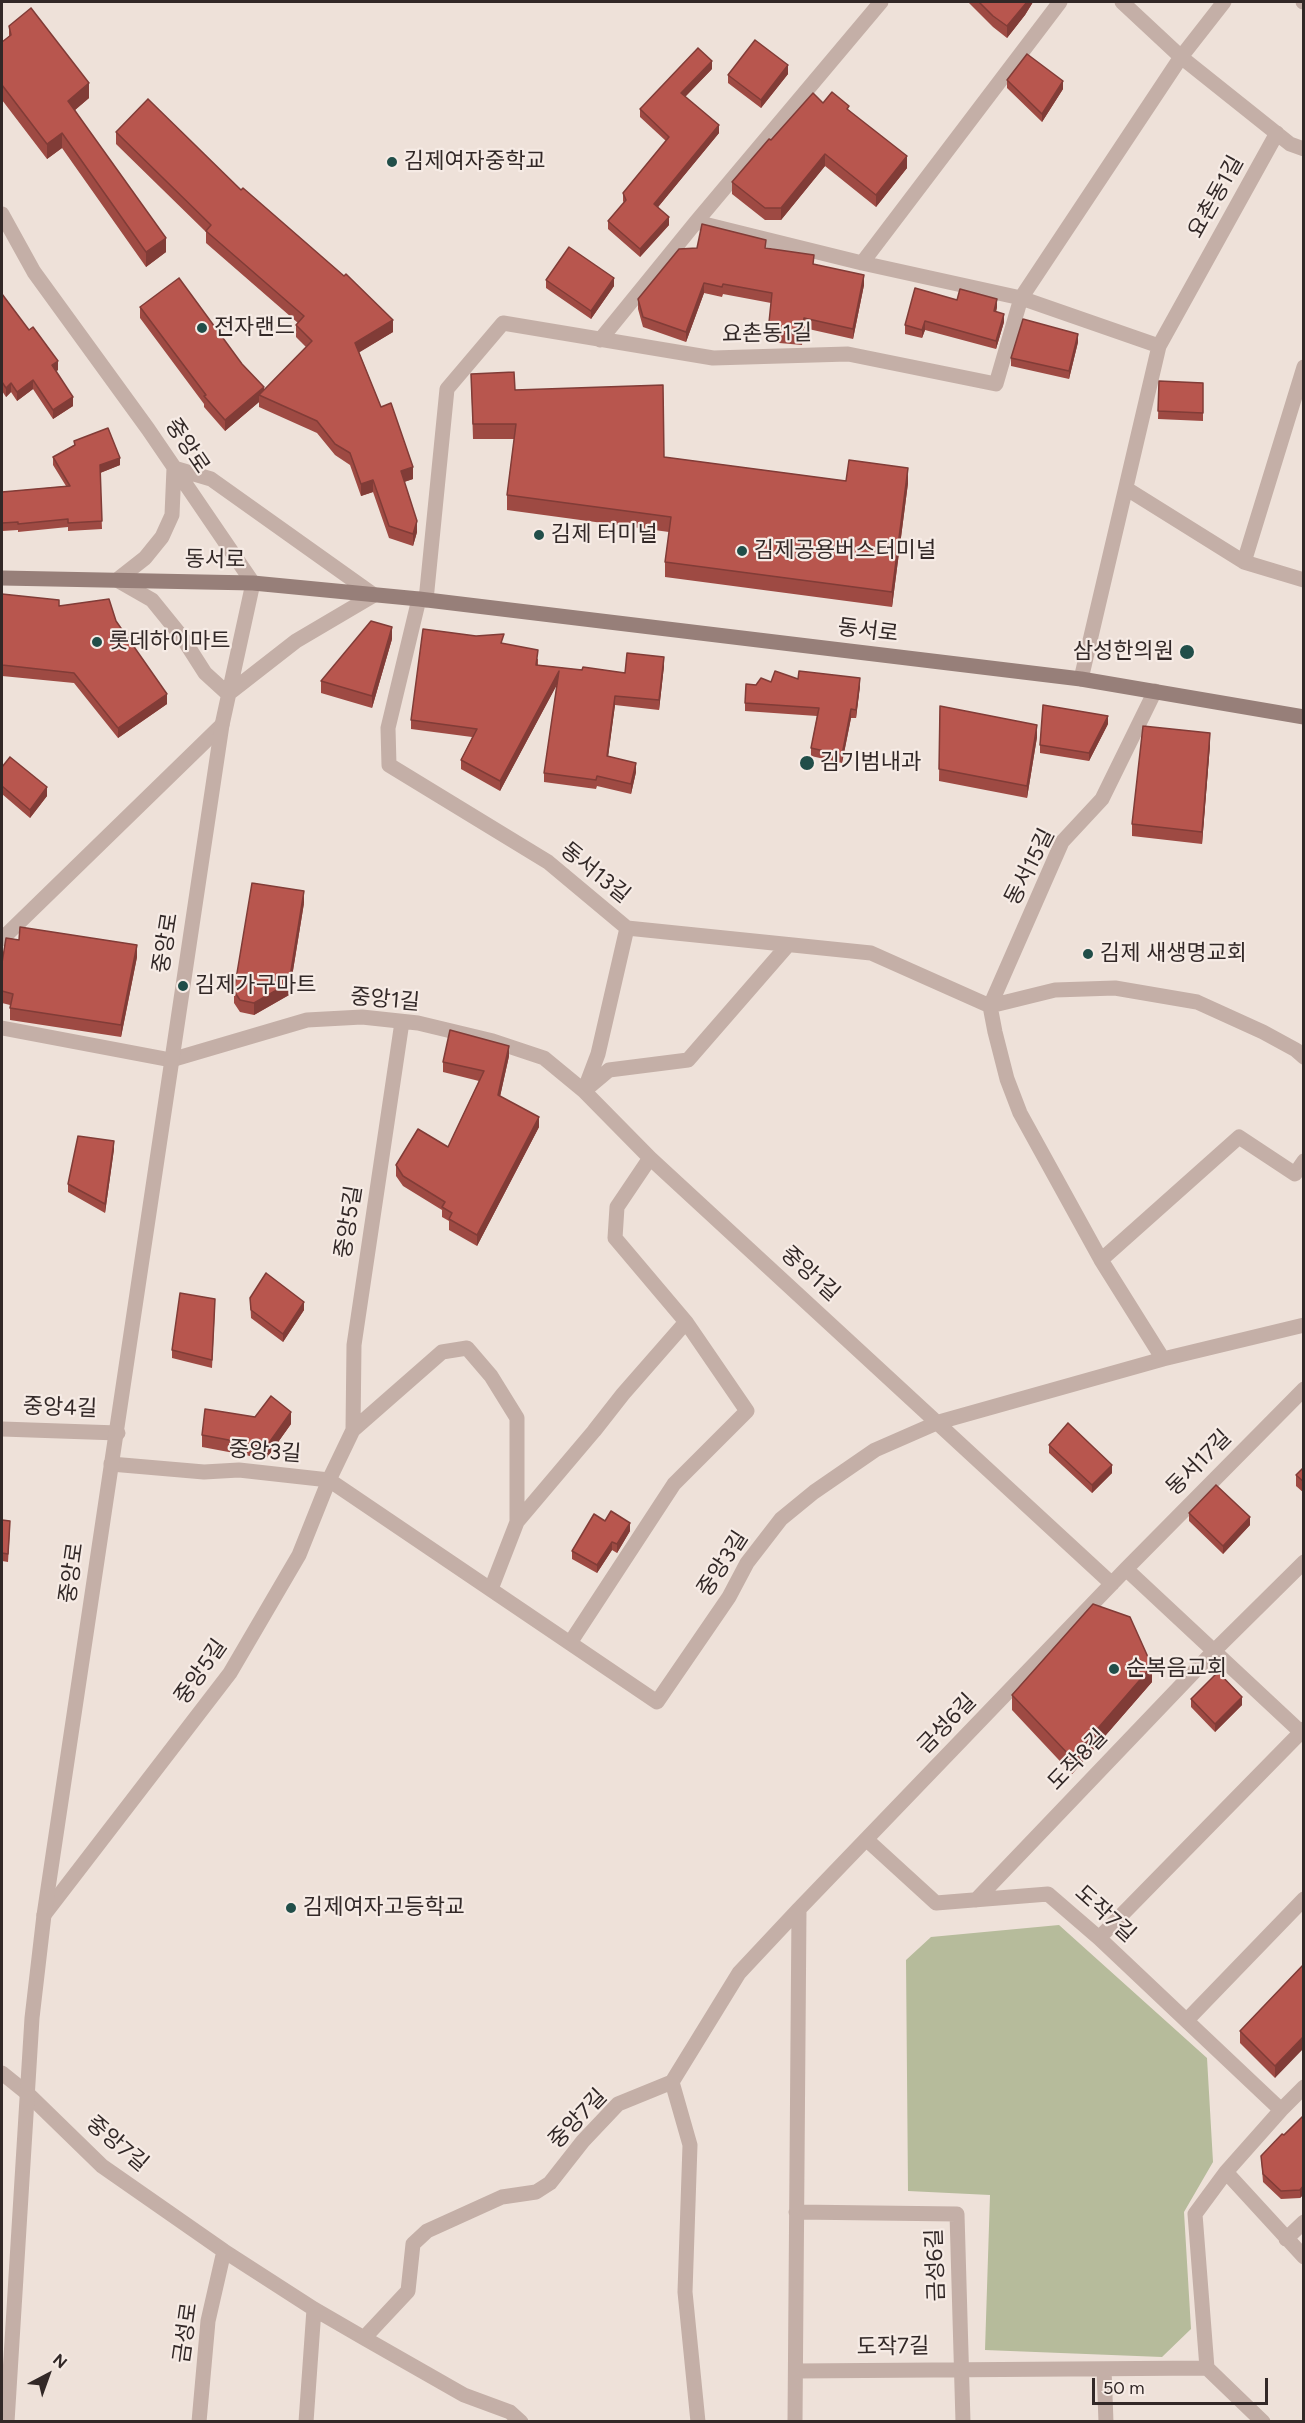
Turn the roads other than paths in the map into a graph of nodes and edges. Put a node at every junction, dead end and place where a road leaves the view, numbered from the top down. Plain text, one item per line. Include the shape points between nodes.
1 (882, 2) edge
2 (1060, 2) edge
3 (1122, 2) edge
4 (1224, 2) edge
5 (1181, 57) junction
6 (1277, 133) junction
7 (1304, 149) edge
8 (2, 214) edge
9 (696, 222) junction
10 (862, 263) junction
11 (1021, 298) junction
12 (600, 340) junction
13 (1159, 346) junction
14 (1304, 367) edge
15 (174, 468) junction
16 (1127, 489) junction
17 (1244, 562) junction
18 (2, 578) edge
19 (117, 580) junction
20 (1304, 580) edge
21 (253, 583) junction
22 (374, 595) junction
23 (422, 600) junction
24 (1081, 679) junction
25 (1155, 692) junction
26 (228, 693) junction
27 (1304, 717) edge
28 (222, 725) junction
29 (627, 928) junction
30 (2, 939) edge
31 (788, 945) junction
32 (990, 1006) junction
33 (402, 1022) junction
34 (2, 1028) edge
35 (1304, 1057) edge
36 (171, 1060) junction
37 (584, 1091) junction
38 (650, 1158) junction
39 (1304, 1161) edge
40 (1101, 1260) junction
41 (686, 1322) junction
42 (1304, 1325) edge
43 (1163, 1359) junction
44 (1304, 1389) edge
45 (939, 1422) junction
46 (2, 1429) edge
47 (353, 1430) junction
48 (118, 1433) junction
49 (111, 1464) junction
50 (328, 1480) junction
51 (517, 1522) junction
52 (1304, 1562) edge
53 (1126, 1569) junction
54 (1112, 1584) junction
55 (491, 1589) junction
56 (570, 1643) junction
57 (1214, 1651) junction
58 (1302, 1732) edge
59 (867, 1840) junction
60 (1304, 1899) edge
61 (976, 1900) junction
62 (799, 1909) junction
63 (44, 1915) junction
64 (1099, 1938) junction
65 (1187, 2020) junction
66 (2, 2073) edge
67 (672, 2082) junction
68 (1304, 2087) edge
69 (28, 2094) junction
70 (1281, 2110) junction
71 (1226, 2172) junction
72 (796, 2212) junction
73 (1304, 2222) edge
74 (1286, 2240) junction
75 (225, 2251) junction
76 (1304, 2257) edge
77 (314, 2309) junction
78 (364, 2338) junction
79 (962, 2368) junction
80 (1207, 2368) junction
81 (1104, 2369) junction
82 (796, 2371) junction
83 (7, 2421) edge
84 (200, 2421) edge
85 (306, 2421) edge
86 (521, 2421) edge
87 (698, 2421) edge
88 (795, 2421) edge
89 (963, 2421) edge
90 (1106, 2421) edge
91 (1263, 2421) edge

1 - 9 street
2 - 10 street
3 - 5 street
4 - 5 street, 요촌동1길
5 - 6 street
5 - 11 street, 요촌동1길
6 - 7 street
6 - 13 street, 요촌동1길
8 - 15 street, 중앙로 via 34,272
9 - 10 street
9 - 12 street
10 - 11 street
11 - 12 street, 요촌동1길 via 996,384 848,354 713,358
11 - 13 street
12 - 23 street via 503,323 447,389
13 - 16 street, 요촌동1길
14 - 17 street
15 - 19 street via 172,515 162,537 145,558
15 - 21 street, 중앙로
15 - 22 street via 211,479
16 - 17 street
16 - 24 street, 요촌동1길
17 - 20 street
18 - 19 main road, 동서로
19 - 21 main road, 동서로
19 - 26 street via 152,600 205,673
21 - 22 main road, 동서로
21 - 26 street, 중앙로
22 - 23 main road, 동서로
22 - 26 street via 296,641
23 - 24 main road, 동서로
23 - 29 street, 동서13길 via 388,729 389,765 548,862
24 - 25 main road, 동서로
25 - 27 main road, 동서로
25 - 32 street, 동서15길 via 1102,800 1062,842
26 - 28 street, 중앙로
28 - 30 street
28 - 36 street, 중앙로
29 - 31 street, 동서13길
29 - 37 street via 598,1054
31 - 32 street, 동서13길 via 871,953
31 - 37 street via 688,1060 609,1070
32 - 35 street via 1055,990 1115,988 1149,993 1197,1002 1263,1032
32 - 40 street via 1007,1079 1020,1113
33 - 36 street, 중앙1길 via 362,1017 307,1020
33 - 37 street, 중앙1길 via 493,1041 544,1058
33 - 47 street, 중앙5길 via 354,1345
34 - 36 street
36 - 48 street, 중앙로
37 - 38 street, 중앙1길
38 - 41 street via 617,1207 615,1238
38 - 45 street, 중앙1길
39 - 40 street via 1295,1174 1239,1137
40 - 43 street
41 - 51 street
41 - 56 street via 747,1411 674,1484
42 - 43 street
43 - 45 street
44 - 53 street, 동서17길
45 - 54 street, 중앙1길
45 - 56 street, 중앙3길 via 875,1450 781,1519 747,1563 729,1597 657,1701
46 - 48 street, 중앙4길
47 - 50 street, 중앙5길
47 - 51 street, 중앙5길 via 442,1352 467,1348 491,1376 517,1418
48 - 49 street, 중앙로
49 - 50 street, 중앙3길 via 204,1472 239,1470
49 - 63 street, 중앙로
50 - 55 street, 중앙3길
50 - 63 street, 중앙5길 via 299,1555 230,1673
51 - 55 street
52 - 57 street, 도작8길
53 - 54 street, 금성6길
53 - 57 street
54 - 59 street, 금성6길
55 - 56 street, 중앙3길
57 - 58 street
57 - 61 street, 도작8길
58 - 64 street
59 - 61 street, 도작7길 via 936,1903
59 - 62 street, 금성6길
60 - 65 street
61 - 64 street, 도작7길 via 1048,1894
62 - 67 street, 금성6길 via 739,1972
62 - 72 street
63 - 69 street, 중앙로
64 - 65 street, 도작7길
65 - 70 street, 도작7길
66 - 69 street
67 - 78 street, 중앙7길 via 618,2104 550,2183 536,2192 502,2196 427,2231 413,2244 408,2291
67 - 87 street via 690,2145 685,2292
68 - 70 street
69 - 75 street, 중앙7길 via 102,2166
69 - 83 street, 중앙로
70 - 71 street
71 - 74 street
71 - 80 street via 1196,2214
72 - 79 street, 금성6길 via 957,2214
72 - 82 street
73 - 74 street
74 - 76 street
75 - 77 street, 중앙7길
75 - 84 street, 금성로 via 208,2321
77 - 78 street, 중앙7길
77 - 85 street
78 - 86 street, 중앙7길 via 465,2395 510,2412
79 - 81 street, 도작7길
79 - 82 street, 도작7길
79 - 89 street
80 - 81 street, 도작7길
80 - 91 street
81 - 90 street
82 - 88 street

